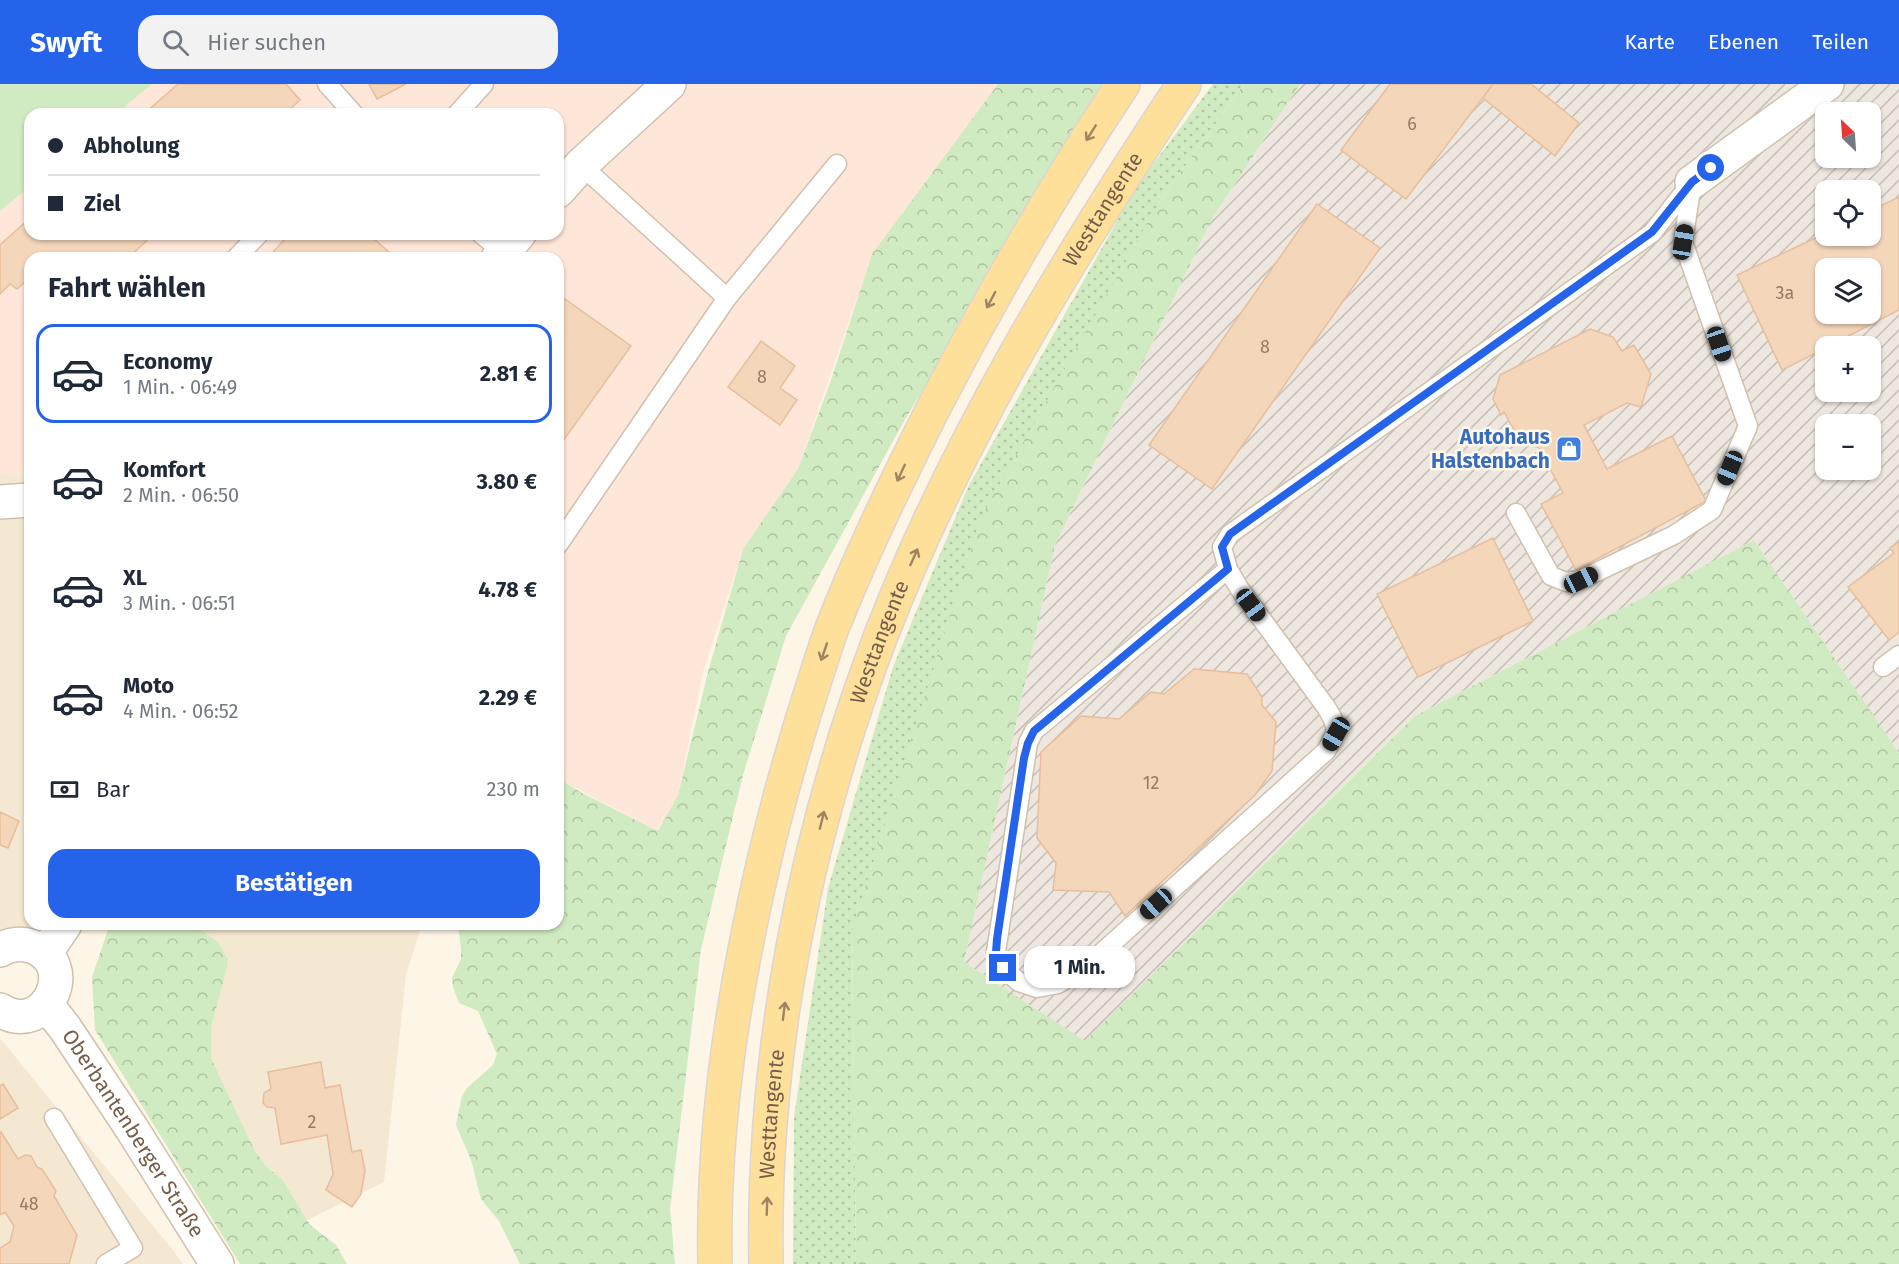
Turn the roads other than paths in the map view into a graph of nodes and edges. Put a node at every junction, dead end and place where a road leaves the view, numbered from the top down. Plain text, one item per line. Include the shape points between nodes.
1 (327, 84) edge
2 (484, 84) edge
3 (669, 84) edge
4 (1123, 84) edge
5 (1184, 84) edge
6 (1827, 84) edge
7 (349, 108) edge
8 (462, 108) edge
9 (581, 165) junction
10 (837, 165) dead end
11 (1692, 182) junction
12 (564, 184) edge
13 (253, 240) edge
14 (242, 252) edge
15 (727, 298) junction
16 (24, 500) edge
17 (0, 502) edge
18 (1516, 513) dead end
19 (564, 536) edge
20 (1228, 569) junction
21 (1899, 655) edge
22 (1883, 667) dead end
23 (61, 930) edge
24 (0, 950) edge
25 (45, 954) junction
26 (46, 1004) junction
27 (0, 1010) edge
28 (54, 1118) dead end
29 (106, 1264) edge
30 (217, 1264) edge
31 (715, 1264) edge
32 (766, 1264) edge

1 - 7 lane
2 - 8 lane
3 - 9 main road
4 -> 31 main road via 999,285 913,449 836,618 780,793 740,973 724,1075
32 -> 5 main road, Westtangente via 768,1159 787,985 824,809 850,723 915,555 995,393 1087,234
6 - 11 main road
9 - 12 main road
9 - 15 lane
10 - 15 lane
11 - 18 lane via 1683,242 1748,426 1712,510 1674,535 1581,580 1566,582 1551,576
11 - 20 lane via 1652,232 1230,534 1222,547
13 - 14 lane
15 - 19 lane
16 - 17 main road
20 - 20 lane via 1336,722 1336,734 1326,751 1088,965 1058,984 1037,988 1019,982 1003,968 996,952 1028,743 1034,731
21 - 22 lane
23 - 25 main road
24 - 25 main road via 24,944
25 - 26 main road via 52,963 56,985
26 - 27 main road via 28,1016 17,1017
26 - 30 main road, Oberbantenberger Straße via 132,1129
28 - 29 lane via 133,1248

